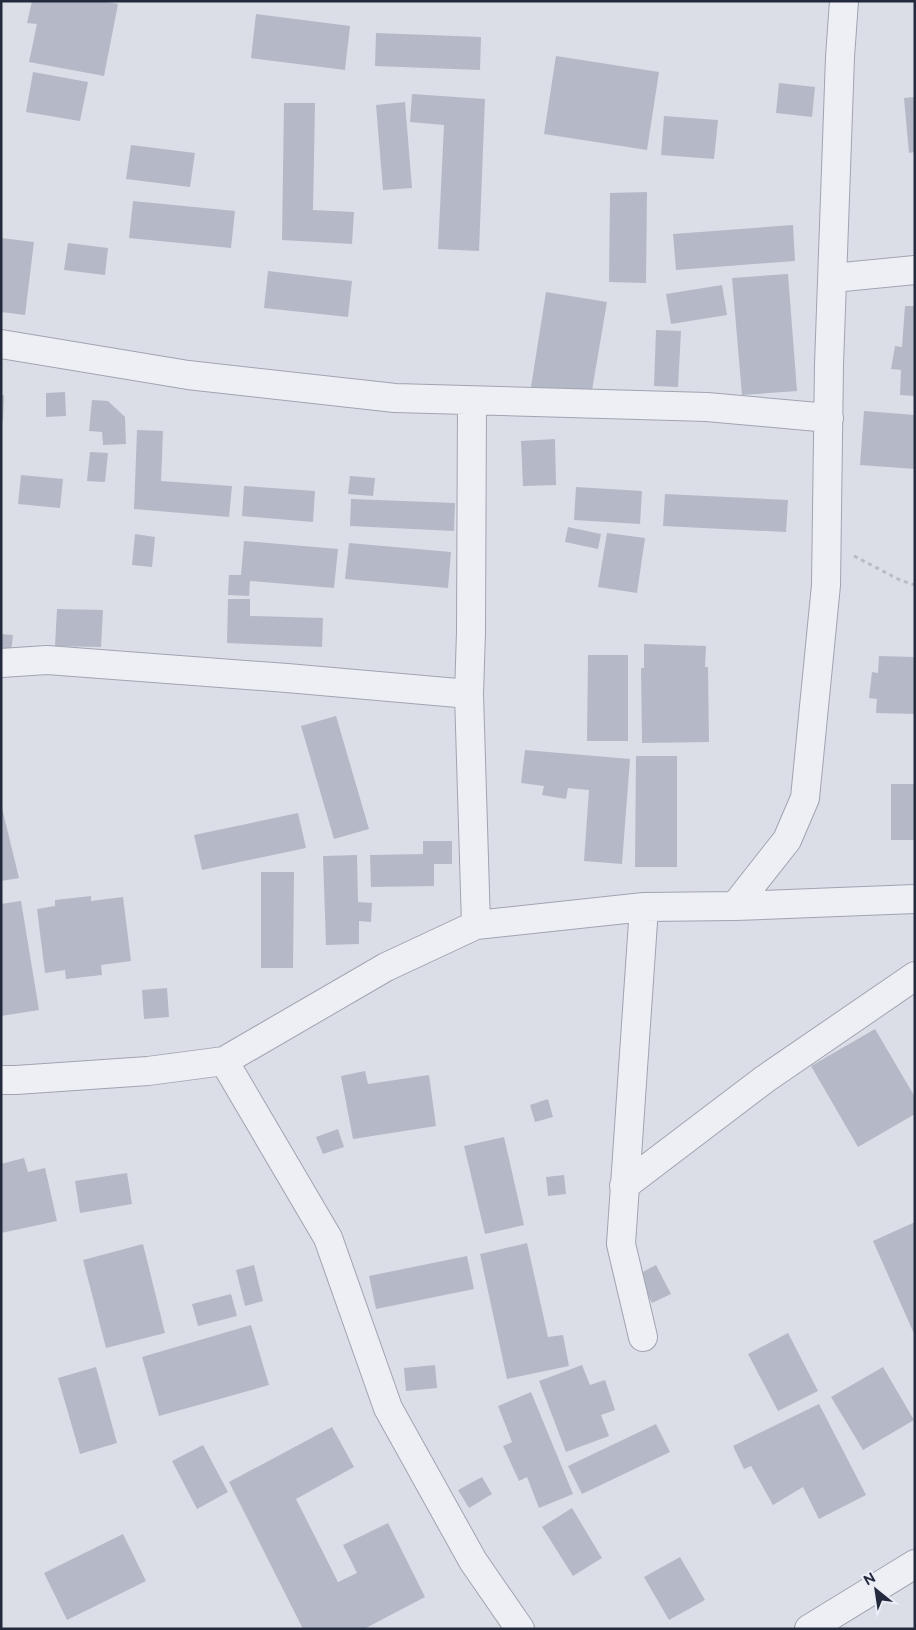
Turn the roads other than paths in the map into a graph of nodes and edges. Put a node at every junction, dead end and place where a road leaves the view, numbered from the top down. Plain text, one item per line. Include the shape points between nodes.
1 (844, 1) edge
2 (915, 270) edge
3 (833, 278) junction
4 (1, 344) edge
5 (472, 401) junction
6 (828, 418) junction
7 (1, 663) edge
8 (469, 694) junction
9 (914, 899) edge
10 (915, 904) edge
11 (735, 906) junction
12 (644, 907) junction
13 (476, 925) junction
14 (915, 976) edge
15 (224, 1061) junction
16 (1, 1080) edge
17 (624, 1186) junction
18 (643, 1337) dead end
19 (915, 1564) edge
20 (520, 1629) edge
21 (809, 1629) edge

1 - 3 street
2 - 3 street
3 - 6 street
4 - 5 street via 188,375 395,398
5 - 6 street via 707,407
5 - 8 street
6 - 11 street via 826,585 805,798 787,840
7 - 8 street via 47,660
8 - 13 street
9 - 10 street
9 - 11 street
11 - 12 street
12 - 13 street
12 - 17 street
13 - 15 street via 386,967
14 - 17 street via 765,1079
15 - 16 street via 148,1070
15 - 20 street via 328,1238 388,1408 473,1562
17 - 18 street via 621,1244
19 - 21 street

